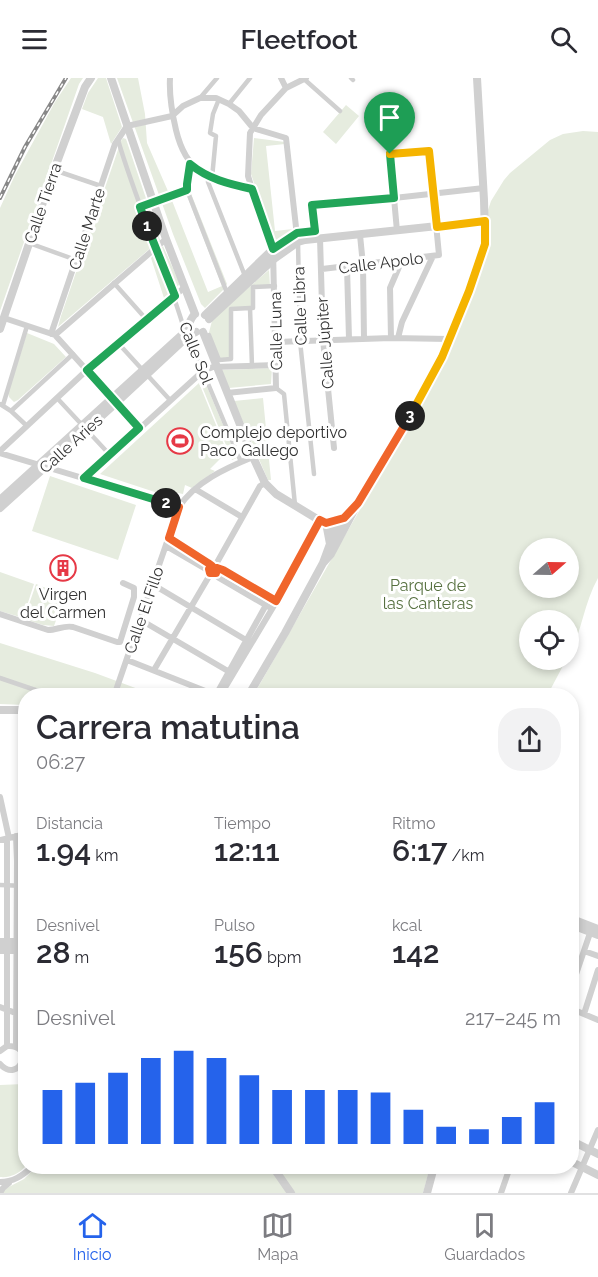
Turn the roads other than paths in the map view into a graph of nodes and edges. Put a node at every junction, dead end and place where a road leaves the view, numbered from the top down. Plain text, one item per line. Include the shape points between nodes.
1 (91, 78) edge
2 (111, 78) edge
3 (170, 78) edge
4 (217, 78) edge
5 (250, 78) edge
6 (281, 78) edge
7 (477, 78) edge
8 (305, 79) edge
9 (286, 88) junction
10 (200, 98) junction
11 (219, 99) junction
12 (229, 104) junction
13 (340, 111) dead end
14 (172, 116) junction
15 (127, 126) junction
16 (253, 128) junction
17 (118, 140) junction
18 (190, 164) junction
19 (54, 170) junction
20 (210, 177) junction
21 (101, 186) junction
22 (484, 188) junction
23 (252, 189) junction
24 (187, 190) junction
25 (433, 194) junction
26 (394, 198) junction
27 (153, 203) junction
28 (140, 207) junction
29 (485, 221) junction
30 (437, 227) junction
31 (398, 231) junction
32 (360, 235) junction
33 (317, 236) junction
34 (297, 238) junction
35 (166, 239) junction
36 (29, 243) junction
37 (155, 247) junction
38 (273, 249) junction
39 (436, 256) junction
40 (274, 259) junction
41 (76, 260) junction
42 (402, 260) junction
43 (363, 265) junction
44 (347, 267) junction
45 (322, 269) junction
46 (245, 276) junction
47 (114, 283) junction
48 (275, 286) junction
49 (185, 287) junction
50 (227, 293) junction
51 (175, 296) junction
52 (250, 308) junction
53 (195, 314) junction
54 (207, 317) junction
55 (4, 318) junction
56 (146, 319) junction
57 (27, 326) junction
58 (0, 329) edge
59 (196, 333) junction
60 (53, 334) junction
61 (394, 338) junction
62 (323, 339) junction
63 (349, 339) junction
64 (364, 339) junction
65 (449, 339) junction
66 (300, 341) junction
67 (276, 342) junction
68 (118, 343) junction
69 (73, 354) junction
70 (231, 363) junction
71 (276, 365) junction
72 (252, 366) junction
73 (217, 367) junction
74 (87, 370) junction
75 (203, 371) junction
76 (145, 372) junction
77 (276, 388) junction
78 (228, 393) junction
79 (57, 398) junction
80 (170, 400) junction
81 (114, 401) junction
82 (1, 405) edge
83 (10, 411) junction
84 (236, 415) junction
85 (224, 420) junction
86 (27, 426) junction
87 (84, 428) junction
88 (139, 428) junction
89 (334, 448) dead end
90 (0, 452) edge
91 (110, 455) junction
92 (253, 457) junction
93 (241, 462) junction
94 (43, 466) junction
95 (314, 474) dead end
96 (84, 478) junction
97 (265, 483) junction
98 (195, 489) junction
99 (0, 500) edge
100 (295, 506) junction
101 (179, 507) junction
102 (0, 508) edge
103 (242, 517) junction
104 (347, 518) junction
105 (323, 522) junction
106 (337, 531) junction
107 (169, 538) junction
108 (166, 546) junction
109 (331, 547) junction
110 (213, 570) junction
111 (123, 583) dead end
112 (152, 584) junction
113 (268, 597) junction
114 (276, 601) junction
115 (267, 606) junction
116 (191, 608) junction
117 (0, 614) edge
118 (140, 619) junction
119 (173, 638) junction
120 (248, 642) junction
121 (126, 660) junction
122 (154, 670) junction
123 (231, 672) junction
124 (0, 678) edge
125 (29, 688) edge
126 (117, 688) edge
127 (198, 688) edge
128 (222, 688) edge
129 (253, 688) edge
130 (0, 710) edge
131 (18, 710) edge
132 (0, 797) edge
133 (8, 838) edge
134 (4, 885) edge
135 (17, 886) junction
136 (579, 923) edge
137 (579, 927) edge
138 (596, 932) edge
139 (8, 946) edge
140 (584, 951) junction
141 (598, 956) edge
142 (579, 958) edge
143 (598, 970) edge
144 (0, 1007) edge
145 (8, 1010) junction
146 (579, 1012) edge
147 (16, 1013) junction
148 (584, 1014) junction
149 (598, 1020) edge
150 (7, 1046) junction
151 (16, 1046) junction
152 (18, 1048) edge
153 (0, 1051) edge
154 (0, 1064) edge
155 (18, 1067) edge
156 (598, 1131) edge
157 (579, 1144) edge
158 (594, 1152) edge
159 (579, 1166) edge
160 (582, 1167) junction
161 (24, 1174) edge
162 (278, 1174) edge
163 (432, 1174) edge
164 (508, 1174) edge
165 (598, 1175) edge
166 (1, 1188) edge
167 (291, 1193) edge
168 (427, 1193) edge
169 (501, 1193) edge
170 (571, 1193) edge

1 - 19 street, Calle Tierra
2 - 15 street, Calle Sol
3 - 14 street
4 - 10 street
5 - 12 street
6 - 9 street
7 - 22 street
8 - 9 street
8 - 13 street
9 - 16 street
10 - 11 street
10 - 14 street
11 - 12 street
11 - 20 street via 210,133 216,136
12 - 16 street
14 - 15 street
14 - 18 street via 181,149
15 - 17 street, Calle Marte
15 - 27 street, Calle Sol
16 - 23 street via 248,165
16 - 34 street, Calle Libra via 286,138
17 - 21 street, Calle Marte
17 - 28 street, Calle Sol
18 - 20 street
18 - 24 street
19 - 21 street
19 - 36 street, Calle Tierra
20 - 23 street
20 - 46 street via 208,182
21 - 41 street, Calle Marte
22 - 25 street
22 - 29 street
23 - 38 street
24 - 27 street
24 - 50 street
25 - 26 street
25 - 26 street via 429,151 390,154
25 - 30 street
26 - 31 street
26 - 33 street, Calle Júpiter via 312,205
27 - 28 street
27 - 35 street, Calle Sol
28 - 37 street, Calle Sol
29 - 30 street
29 - 65 street via 483,252
30 - 31 street
30 - 39 street
31 - 32 street
32 - 33 street
32 - 43 street
33 - 34 street
33 - 45 street, Calle Júpiter
34 - 38 street
34 - 40 street
34 - 66 street, Calle Libra
35 - 37 street
35 - 49 street, Calle Sol
36 - 41 street
36 - 55 street, Calle Tierra
37 - 47 street
37 - 51 street, Calle Sol
38 - 40 street, Calle Luna
38 - 46 street
39 - 42 street, Calle Apolo
39 - 61 street
40 - 48 street, Calle Luna
40 - 54 street
41 - 60 street, Calle Marte
42 - 43 street, Calle Apolo
42 - 61 street via 390,288
43 - 44 street, Calle Apolo
43 - 64 street
44 - 45 street, Calle Apolo
44 - 63 street
45 - 62 street, Calle Júpiter
46 - 50 street
47 - 56 street
47 - 60 street
48 - 52 street via 253,287
48 - 67 street, Calle Luna
49 - 51 street
49 - 53 street, Calle Sol
50 - 54 street
51 - 56 street
51 - 59 street, Calle Sol
52 - 70 street via 231,309
52 - 72 street
53 - 54 street
53 - 59 street, Calle Aries via 190,324
54 - 59 street via 208,328
55 - 57 street
55 - 58 street, Calle Tierra
56 - 68 street
57 - 60 street
57 - 82 street
59 - 70 street via 219,360
59 - 73 street, Calle Sol
59 - 75 street, Calle Sol
59 - 76 street, Calle Aries
60 - 69 street
61 - 64 street
61 - 65 street
62 - 63 street
62 - 66 street
62 - 89 street, Calle Júpiter
63 - 64 street
65 - 104 street via 434,373
66 - 67 street
66 - 95 street, Calle Libra
67 - 71 street, Calle Luna
68 - 74 street
68 - 76 street
69 - 74 street
69 - 83 street
70 - 72 street
70 - 73 street
71 - 72 street
71 - 77 street, Calle Luna
73 - 75 street
73 - 78 street, Calle Sol
74 - 79 street
74 - 81 street
75 - 80 street
75 - 85 street, Calle Sol
76 - 80 street
76 - 81 street, Calle Aries
77 - 78 street
77 - 100 street, Calle Luna via 284,394
78 - 84 street, Calle Sol
79 - 86 street
79 - 87 street
80 - 88 street
81 - 87 street, Calle Aries
81 - 88 street
82 - 83 street
83 - 86 street
84 - 85 street
84 - 92 street, Calle Sol
85 - 93 street, Calle Sol
86 - 90 street
87 - 91 street
87 - 94 street, Calle Aries
88 - 91 street
90 - 94 street
91 - 96 street
92 - 93 street, Calle El Fillo
92 - 97 street, Calle Sol
93 - 98 street, Calle El Fillo
94 - 96 street
94 - 99 street, Calle Aries
94 - 102 street, Calle Aries
96 - 101 street
97 - 100 street, Calle Sol
97 - 103 street
98 - 101 street, Calle El Fillo
98 - 103 street
100 - 105 street, Calle Sol
101 - 107 street, Calle El Fillo
103 - 110 street
104 - 105 street
104 - 106 street
104 - 109 street
105 - 106 street, Calle Sol
105 - 109 street
105 - 114 street
106 - 109 street
107 - 108 street, Calle El Fillo
107 - 110 street
108 - 110 street
108 - 112 street, Calle El Fillo
109 - 129 street
110 - 113 street
110 - 115 street via 219,578
110 - 116 street
111 - 117 street via 134,588 134,597 120,642 74,627 48,630
112 - 116 street
112 - 118 street, Calle El Fillo
113 - 114 street
113 - 115 street
114 - 115 street
115 - 120 street
116 - 119 street
116 - 120 street
118 - 119 street
118 - 121 street, Calle El Fillo
119 - 122 street
119 - 123 street
120 - 123 street
121 - 122 street
121 - 126 street, Calle El Fillo
122 - 127 street
123 - 128 street
124 - 125 street
130 - 131 street
132 - 133 street
133 - 134 street
133 - 135 street
134 - 135 street
134 - 139 street
135 - 139 street
136 - 138 street
137 - 138 street
138 - 140 street via 589,936
139 - 145 street
139 - 147 street
140 - 141 street
140 - 142 street
143 - 148 street
144 - 145 street
145 - 147 street
145 - 150 street
146 - 148 street
147 - 151 street
148 - 149 street
150 - 151 street
150 - 153 street
151 - 152 street
154 - 155 street via 12,1070
156 - 158 street
157 - 158 street
158 - 160 street
159 - 160 street
160 - 165 street
160 - 170 street
161 - 166 street
162 - 167 street
163 - 168 street
164 - 169 street

